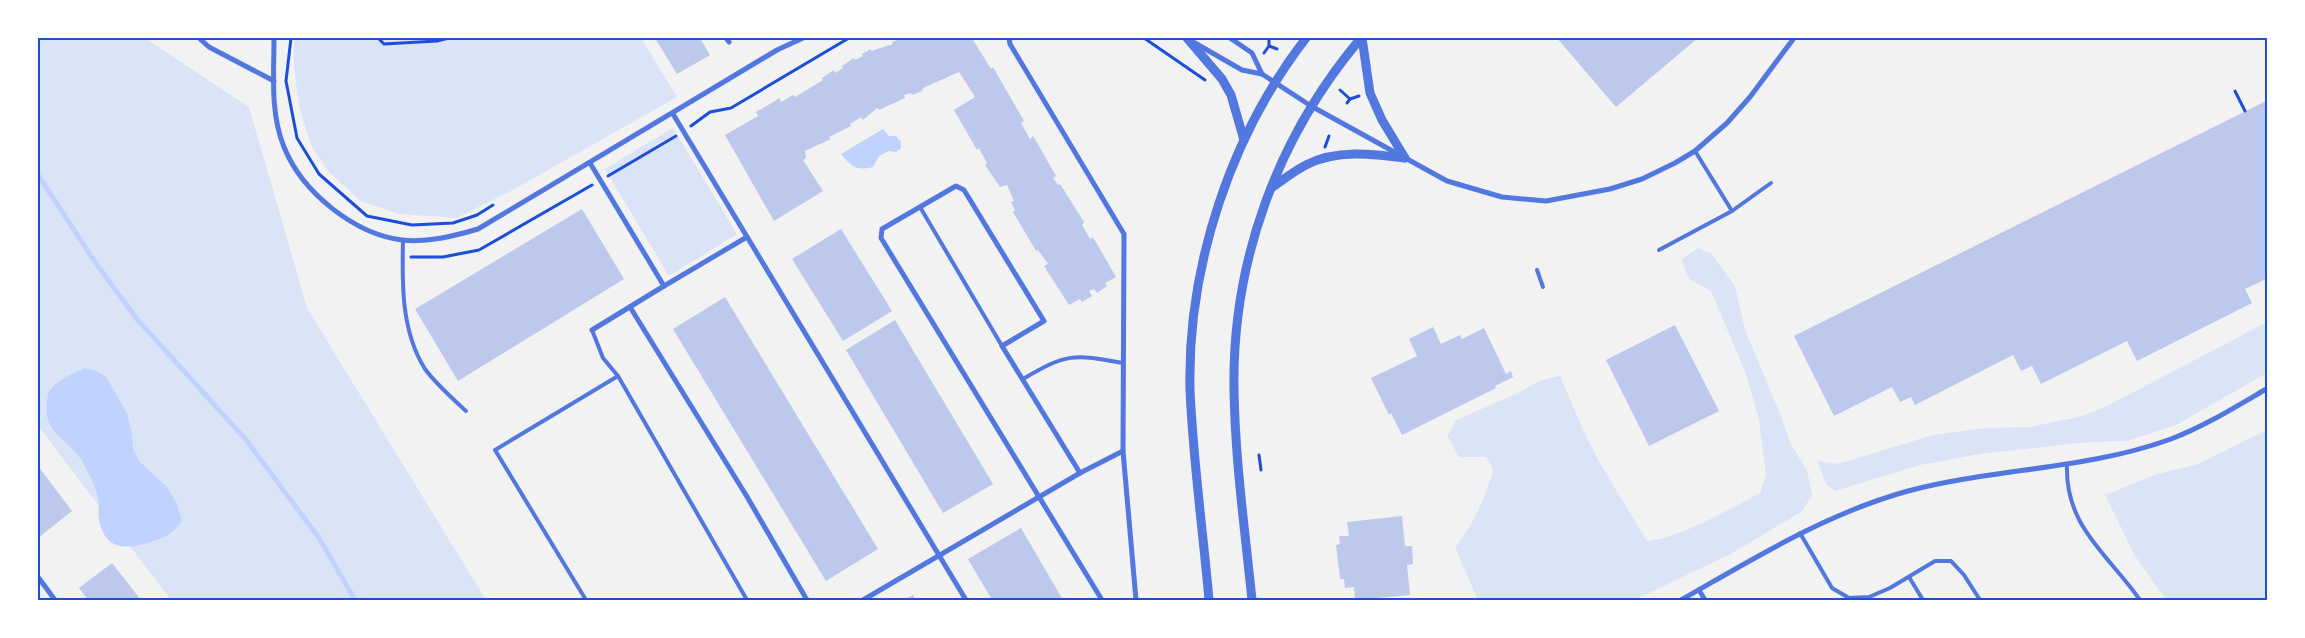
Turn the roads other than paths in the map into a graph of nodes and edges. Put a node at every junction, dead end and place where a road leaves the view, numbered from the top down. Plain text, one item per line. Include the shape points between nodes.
1 (199, 38) edge
2 (274, 38) edge
3 (803, 38) edge
4 (1009, 38) edge
5 (1186, 38) edge
6 (1230, 38) edge
7 (1306, 38) edge
8 (1362, 38) edge
9 (1794, 38) edge
10 (1262, 74) junction
11 (274, 81) junction
12 (1274, 83) junction
13 (1311, 106) junction
14 (673, 114) junction
15 (1244, 140) junction
16 (1695, 150) junction
17 (1405, 158) junction
18 (590, 163) junction
19 (1771, 183) dead end
20 (1271, 188) junction
21 (920, 207) junction
22 (1732, 211) junction
23 (747, 238) junction
24 (403, 240) junction
25 (1659, 250) dead end
26 (1538, 270) dead end
27 (664, 286) junction
28 (1543, 286) dead end
29 (630, 306) junction
30 (592, 330) joint
31 (1002, 346) junction
32 (1124, 363) junction
33 (618, 376) junction
34 (1023, 379) junction
35 (2268, 388) edge
36 (466, 410) dead end
37 (1123, 451) junction
38 (2067, 464) junction
39 (1080, 473) junction
40 (1039, 497) junction
41 (1800, 533) junction
42 (939, 556) junction
43 (38, 577) edge
44 (1909, 577) junction
45 (1699, 590) junction
46 (55, 600) edge
47 (586, 600) edge
48 (747, 600) edge
49 (807, 600) edge
50 (863, 600) edge
51 (966, 600) edge
52 (1102, 600) edge
53 (1136, 600) edge
54 (1209, 600) edge
55 (1252, 600) edge
56 (1681, 600) edge
57 (1705, 600) edge
58 (1924, 600) edge
59 (1980, 600) edge
60 (2140, 600) edge

1 - 11 street via 209,47
2 - 11 street
3 - 14 street via 777,50
4 - 32 street via 1124,234
5 - 10 street via 1242,70
5 - 15 street via 1222,79 1231,95
6 - 10 street via 1252,53
7 - 12 street
8 - 13 street
8 - 17 street via 1370,93
9 - 16 street via 1750,97 1727,123
10 - 12 street
11 - 24 street via 274,107 284,147 301,178 327,206 372,232
12 - 13 street
12 - 15 street
13 - 17 street
13 - 20 street via 1288,145
14 - 18 street
14 - 23 street
15 - 54 street via 1207,248 1194,315 1191,353 1192,418
16 - 17 street via 1642,179 1610,189 1546,201 1502,197 1448,181
16 - 22 lane
17 - 20 street via 1365,153 1326,158 1307,164
18 - 24 street via 478,230 452,237
18 - 27 street
19 - 22 lane
20 - 55 street via 1250,252 1240,302 1235,357 1236,429
21 - 31 lane
21 - 31 street via 956,186 964,190 1044,321
21 - 40 street via 882,229 881,238
22 - 25 lane
23 - 27 street
23 - 42 street
24 - 36 lane via 404,305 416,350 426,369
26 - 28 lane
27 - 29 street
29 - 30 street
29 - 49 street
30 - 33 lane via 603,358
31 - 34 street
32 - 34 lane via 1084,356 1065,357
32 - 37 street
33 - 47 lane via 495,450
33 - 48 lane
34 - 39 street
35 - 38 street via 2171,439 2132,451
37 - 39 street
37 - 53 street
38 - 41 street via 1962,479 1910,491 1872,502
38 - 60 lane via 2068,493 2085,534
39 - 40 street
40 - 42 street
40 - 52 street
41 - 44 lane via 1832,588 1849,598 1869,597
41 - 45 street
42 - 50 street
42 - 51 street
43 - 46 street
44 - 58 lane
44 - 59 lane via 1935,561 1951,561
45 - 56 street
45 - 57 street

